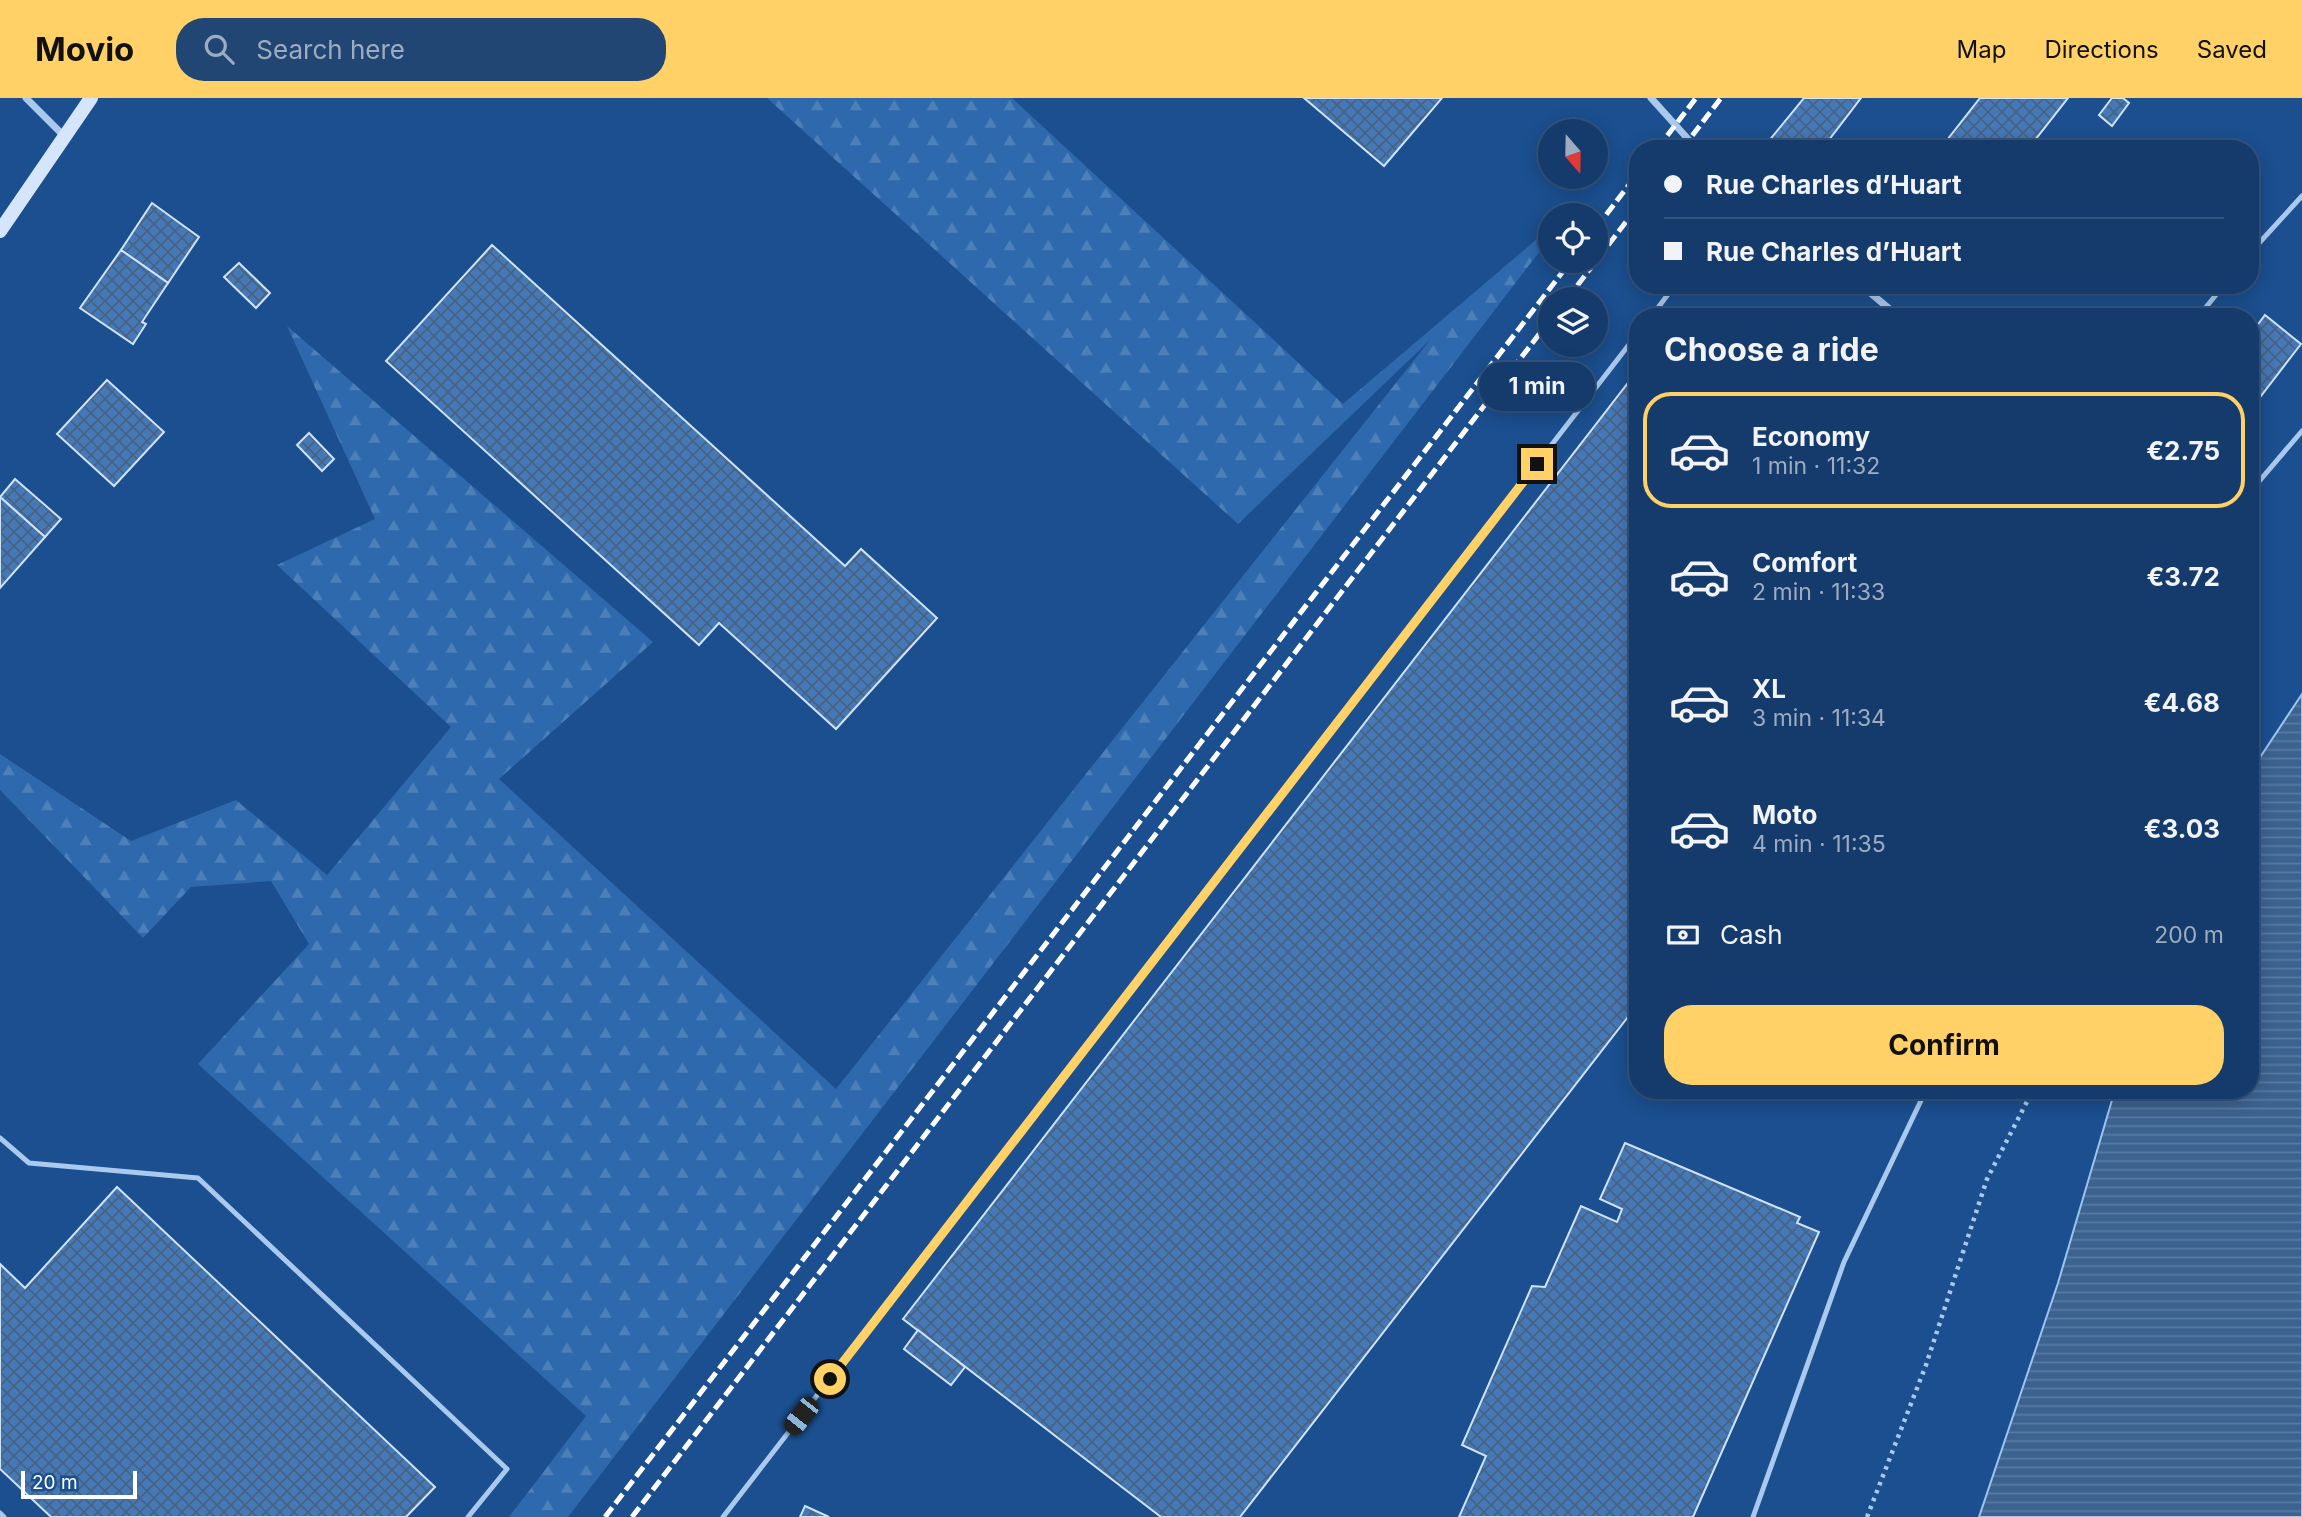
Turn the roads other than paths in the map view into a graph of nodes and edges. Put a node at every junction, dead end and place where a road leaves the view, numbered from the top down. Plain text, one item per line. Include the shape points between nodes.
1 (26, 98) edge
2 (91, 98) edge
3 (1651, 98) edge
4 (64, 136) junction
5 (1689, 140) edge
6 (2302, 195) edge
7 (0, 231) edge
8 (2259, 243) edge
9 (1872, 294) edge
10 (2217, 294) edge
11 (1888, 308) edge
12 (2205, 308) edge
13 (1629, 345) edge
14 (2302, 431) edge
15 (2259, 481) edge
16 (1922, 1099) edge
17 (0, 1138) edge
18 (0, 1513) edge
19 (4, 1517) edge
20 (468, 1517) edge
21 (723, 1517) edge
22 (1753, 1517) edge

1 - 4 street
2 - 4 main road
3 - 5 street
4 - 7 main road
6 - 8 lane
9 - 11 street
10 - 12 lane
13 - 21 lane
14 - 15 lane
16 - 22 lane via 1844,1262
17 - 20 lane via 29,1163 198,1178 507,1469
18 - 19 lane

